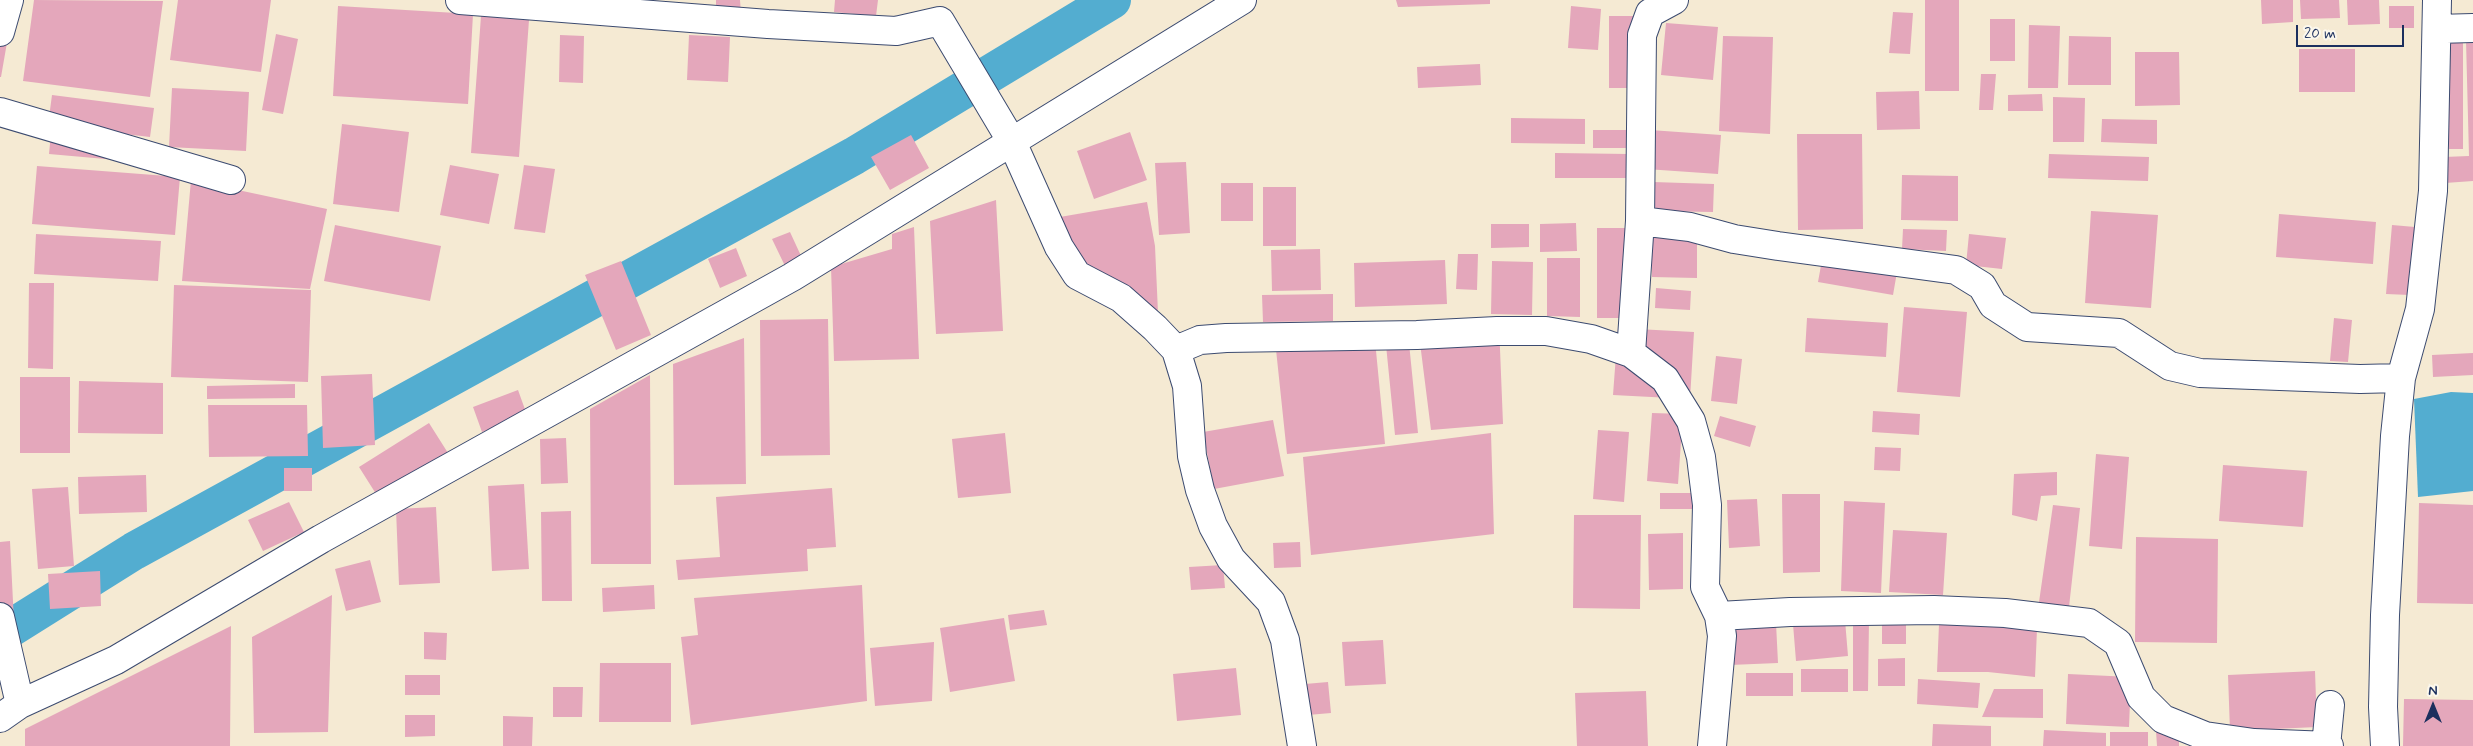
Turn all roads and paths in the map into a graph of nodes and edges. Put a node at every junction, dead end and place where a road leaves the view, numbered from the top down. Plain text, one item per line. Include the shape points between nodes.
1 (9, 0) edge
2 (460, 0) edge
3 (1242, 0) edge
4 (1674, 0) edge
5 (2437, 0) edge
6 (518, 2) edge
7 (2473, 28) edge
8 (2437, 29) junction
9 (0, 32) edge
10 (0, 112) edge
11 (1012, 142) junction
12 (231, 180) dead end
13 (1640, 221) junction
14 (1176, 350) junction
15 (1631, 353) junction
16 (2401, 378) junction
17 (1720, 616) junction
18 (0, 617) edge
19 (2330, 705) dead end
20 (10, 711) edge
21 (1302, 746) edge
22 (1712, 746) edge
23 (2327, 746) edge
24 (2385, 746) edge

1 - 9 street
2 - 6 street
3 - 11 street
4 - 13 street via 1650,13 1642,35
5 - 8 street
6 - 11 street via 896,31 940,21
7 - 8 street
8 - 16 street via 2433,191 2420,309
10 - 12 street
11 - 14 street via 1059,247 1077,275 1121,298
11 - 20 street via 792,277 321,539 116,660
13 - 15 street
13 - 16 street via 1690,227 1778,246 1956,270 1982,286 1994,305 2027,326 2119,333 2170,366 2200,373
14 - 15 street via 1200,340 1226,338 1546,331 1591,339
14 - 21 street via 1187,386 1192,456 1200,490 1213,526 1231,559 1271,602 1285,640
15 - 17 street via 1665,379 1691,421 1701,457 1707,505 1705,587
16 - 24 street via 2385,615
17 - 22 street via 1722,636
17 - 23 street via 1934,610 2005,613 2089,624 2118,643 2141,697 2164,719 2205,736 2254,743
18 - 20 street
19 - 23 street

